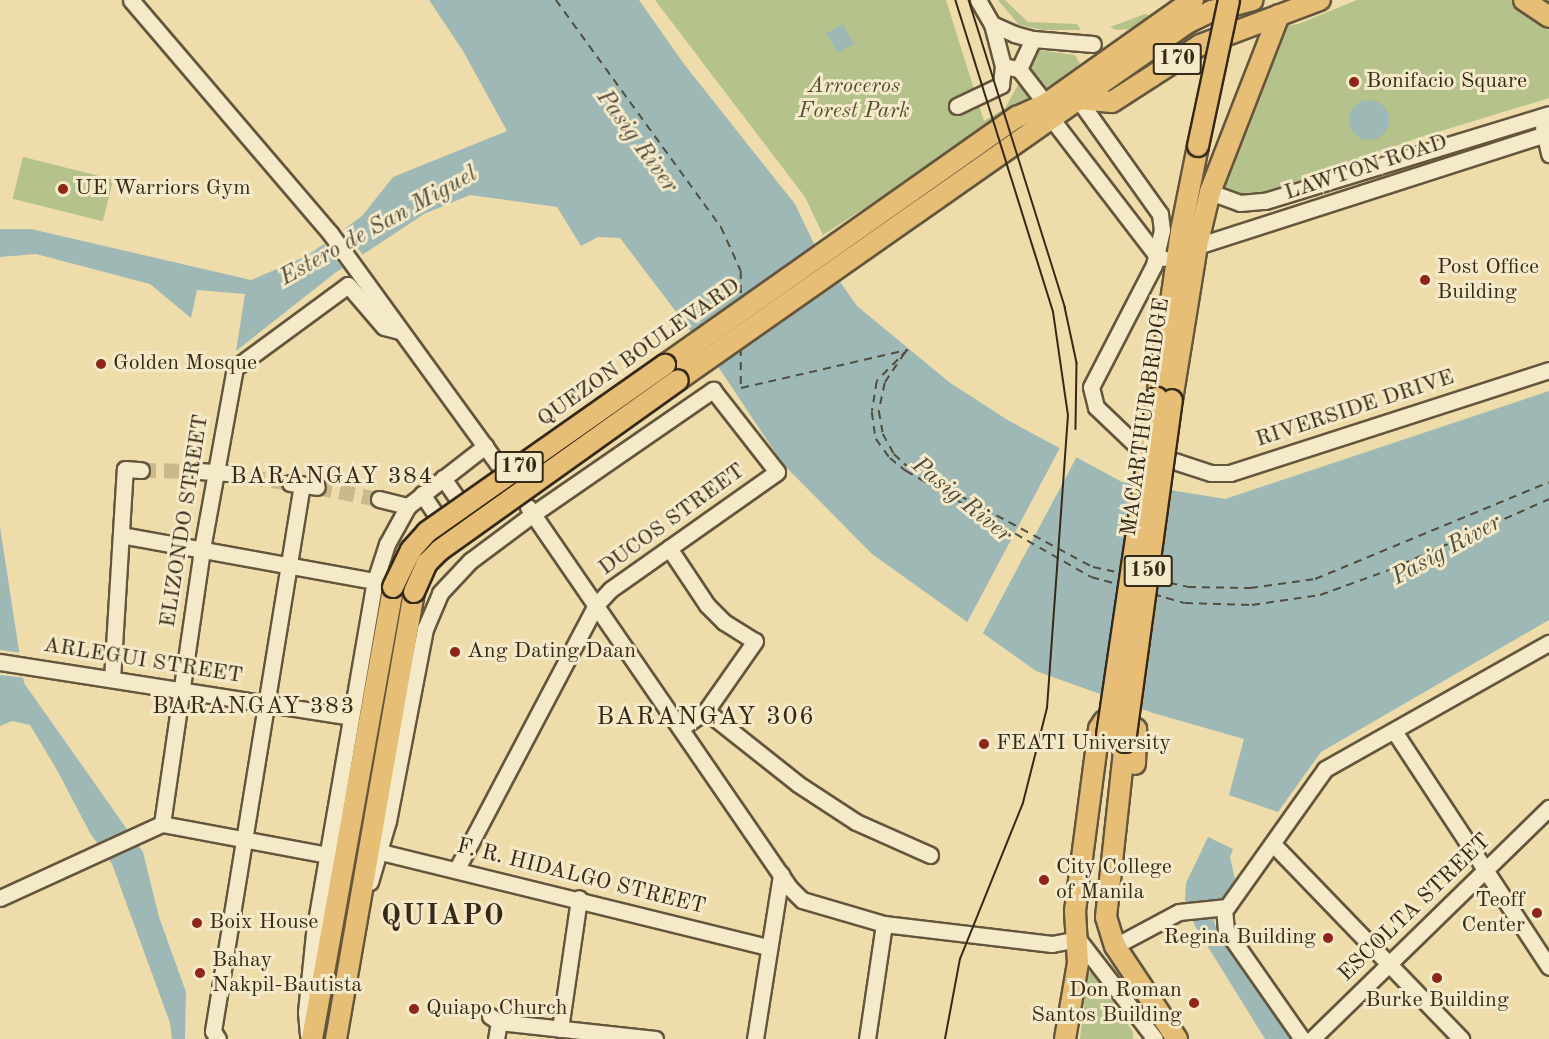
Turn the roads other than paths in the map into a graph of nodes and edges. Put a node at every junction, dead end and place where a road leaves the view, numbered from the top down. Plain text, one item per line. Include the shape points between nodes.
1 (131, 0) edge
2 (1193, 0) edge
3 (1229, 0) edge
4 (1253, 0) edge
5 (1320, 0) edge
6 (1524, 0) edge
7 (979, 1) edge
8 (1279, 15) junction
9 (1549, 18) edge
10 (992, 24) junction
11 (1033, 39) junction
12 (1093, 44) dead end
13 (1003, 66) junction
14 (1019, 69) junction
15 (1078, 99) junction
16 (957, 106) dead end
17 (1049, 111) junction
18 (1546, 112) edge
19 (1546, 134) edge
20 (1549, 154) edge
21 (1210, 192) junction
22 (1197, 246) junction
23 (1156, 256) junction
24 (1176, 263) junction
25 (400, 331) junction
26 (1549, 370) edge
27 (1165, 399) junction
28 (485, 446) junction
29 (1141, 450) dead end
30 (1174, 461) dead end
31 (500, 467) dead end
32 (141, 470) tunnel mouth
33 (199, 471) tunnel mouth
34 (221, 472) junction
35 (777, 472) joint
36 (443, 478) junction
37 (303, 485) dead end
38 (422, 494) junction
39 (379, 500) tunnel mouth
40 (459, 501) tunnel mouth
41 (408, 506) junction
42 (530, 511) junction
43 (437, 516) tunnel mouth
44 (121, 535) junction
45 (202, 549) junction
46 (669, 549) junction
47 (290, 564) junction
48 (384, 584) junction
49 (596, 605) junction
50 (1549, 642) edge
51 (0, 662) edge
52 (112, 680) junction
53 (182, 691) junction
54 (267, 703) junction
55 (706, 711) junction
56 (350, 717) junction
57 (681, 728) junction
58 (1394, 731) junction
59 (1118, 732) junction
60 (1549, 808) edge
61 (162, 824) junction
62 (245, 839) junction
63 (1273, 844) junction
64 (381, 852) junction
65 (327, 855) junction
66 (930, 855) dead end
67 (457, 869) junction
68 (1484, 872) junction
69 (781, 874) junction
70 (0, 898) edge
71 (579, 898) junction
72 (1221, 909) junction
73 (356, 920) junction
74 (884, 924) junction
75 (1078, 939) junction
76 (1116, 946) junction
77 (769, 947) junction
78 (1390, 963) junction
79 (1549, 966) edge
80 (560, 1029) junction
81 (216, 1038) edge
82 (310, 1039) edge
83 (336, 1039) edge
84 (496, 1039) edge
85 (656, 1039) edge
86 (755, 1039) edge
87 (867, 1039) edge
88 (1065, 1039) edge
89 (1155, 1039) edge
90 (1177, 1039) edge
91 (1302, 1039) edge
92 (1312, 1039) edge
93 (1461, 1039) edge

1 - 25 street via 326,228
2 - 17 main road, QUEZON BOULEVARD / 170
3 - 24 main road, MACARTHUR BRIDGE / 150, bridge
4 - 15 main road, QUEZON BOULEVARD / 170 via 1212,11 1187,23
5 - 8 main road
6 - 9 main road
7 - 10 street
8 - 15 main road, 170 via 1194,48 1112,102
8 - 21 main road, MACARTHUR BRIDGE / 150
10 - 11 street
10 - 13 street
11 - 12 street
11 - 14 street
13 - 14 street
13 - 16 street via 1003,79 996,90
14 - 17 street
15 - 17 main road, QUEZON BOULEVARD / 170
15 - 23 street via 1156,205 1162,231
17 - 23 street
17 - 48 main road, QUEZON BOULEVARD / 170, bridge via 1017,117 427,532
17 - 73 main road, QUEZON BOULEVARD / 170, bridge via 978,171 440,550 427,563 414,592
18 - 19 street
18 - 21 street, LAWTON ROAD via 1265,201 1240,203
19 - 20 street
19 - 22 street, LAWTON ROAD
21 - 22 main road, MACARTHUR BRIDGE / 150
22 - 27 main road, MACARTHUR BRIDGE / 150
23 - 24 street
23 - 29 street via 1091,387 1096,407
24 - 27 main road, MACARTHUR BRIDGE / 150
25 - 28 street
25 - 34 street, ELIZONDO STREET via 384,327 348,285 235,368
26 - 30 street, RIVERSIDE DRIVE via 1230,473 1211,473
27 - 59 main road, MACARTHUR BRIDGE / 150, bridge
28 - 31 street
28 - 36 street, QUEZON BOULEVARD
32 - 44 street via 125,469
33 - 34 street
34 - 45 street, ELIZONDO STREET
35 - 42 street, QUEZON BOULEVARD via 713,390
35 - 46 street, DUCOS STREET
36 - 38 street, QUEZON BOULEVARD
36 - 40 street
37 - 47 street
38 - 41 street, QUEZON BOULEVARD
38 - 43 street
39 - 41 street
41 - 48 street, QUEZON BOULEVARD via 387,544
42 - 49 street
42 - 64 street, QUEZON BOULEVARD via 467,557 440,593 425,629
44 - 45 street
44 - 52 street
45 - 47 street
45 - 53 street, ELIZONDO STREET
46 - 49 street, DUCOS STREET via 610,590
46 - 55 street via 707,605 724,622 755,641
47 - 48 street
47 - 54 street
48 - 56 street, QUEZON BOULEVARD
48 - 82 main road, QUEZON BOULEVARD / 170
49 - 57 street
49 - 67 street, DUCOS STREET
50 - 58 street
51 - 52 street, ARLEGUI STREET
52 - 53 street, ARLEGUI STREET
53 - 54 street, ARLEGUI STREET
53 - 61 street, ELIZONDO STREET
54 - 56 street, ARLEGUI STREET
54 - 62 street
55 - 57 street
55 - 66 street via 790,778 856,822
56 - 65 street, QUEZON BOULEVARD
57 - 69 street
58 - 63 street via 1326,769
58 - 68 street
59 - 75 main road, MACARTHUR BRIDGE / 150
59 - 76 main road, MACARTHUR BRIDGE / 150 via 1106,916
60 - 68 street, ESCOLTA STREET
61 - 62 street
61 - 70 street
62 - 65 street
62 - 81 street
63 - 72 street
63 - 78 street
64 - 67 street, F. R. HIDALGO STREET
64 - 73 street, QUEZON BOULEVARD
65 - 82 street, QUEZON BOULEVARD via 306,1012
67 - 71 street, F. R. HIDALGO STREET
68 - 78 street, ESCOLTA STREET
68 - 79 street
69 - 74 street via 802,900
69 - 77 street
71 - 77 street, F. R. HIDALGO STREET
71 - 80 street
72 - 76 street via 1189,910
72 - 91 street via 1226,930
73 - 83 main road, QUEZON BOULEVARD / 170
74 - 75 street via 1052,944
74 - 87 street
75 - 88 main road, 150
75 - 89 street
76 - 90 main road, 150
77 - 86 street
78 - 92 street, ESCOLTA STREET
78 - 93 street
80 - 84 street via 494,1019
80 - 85 street

